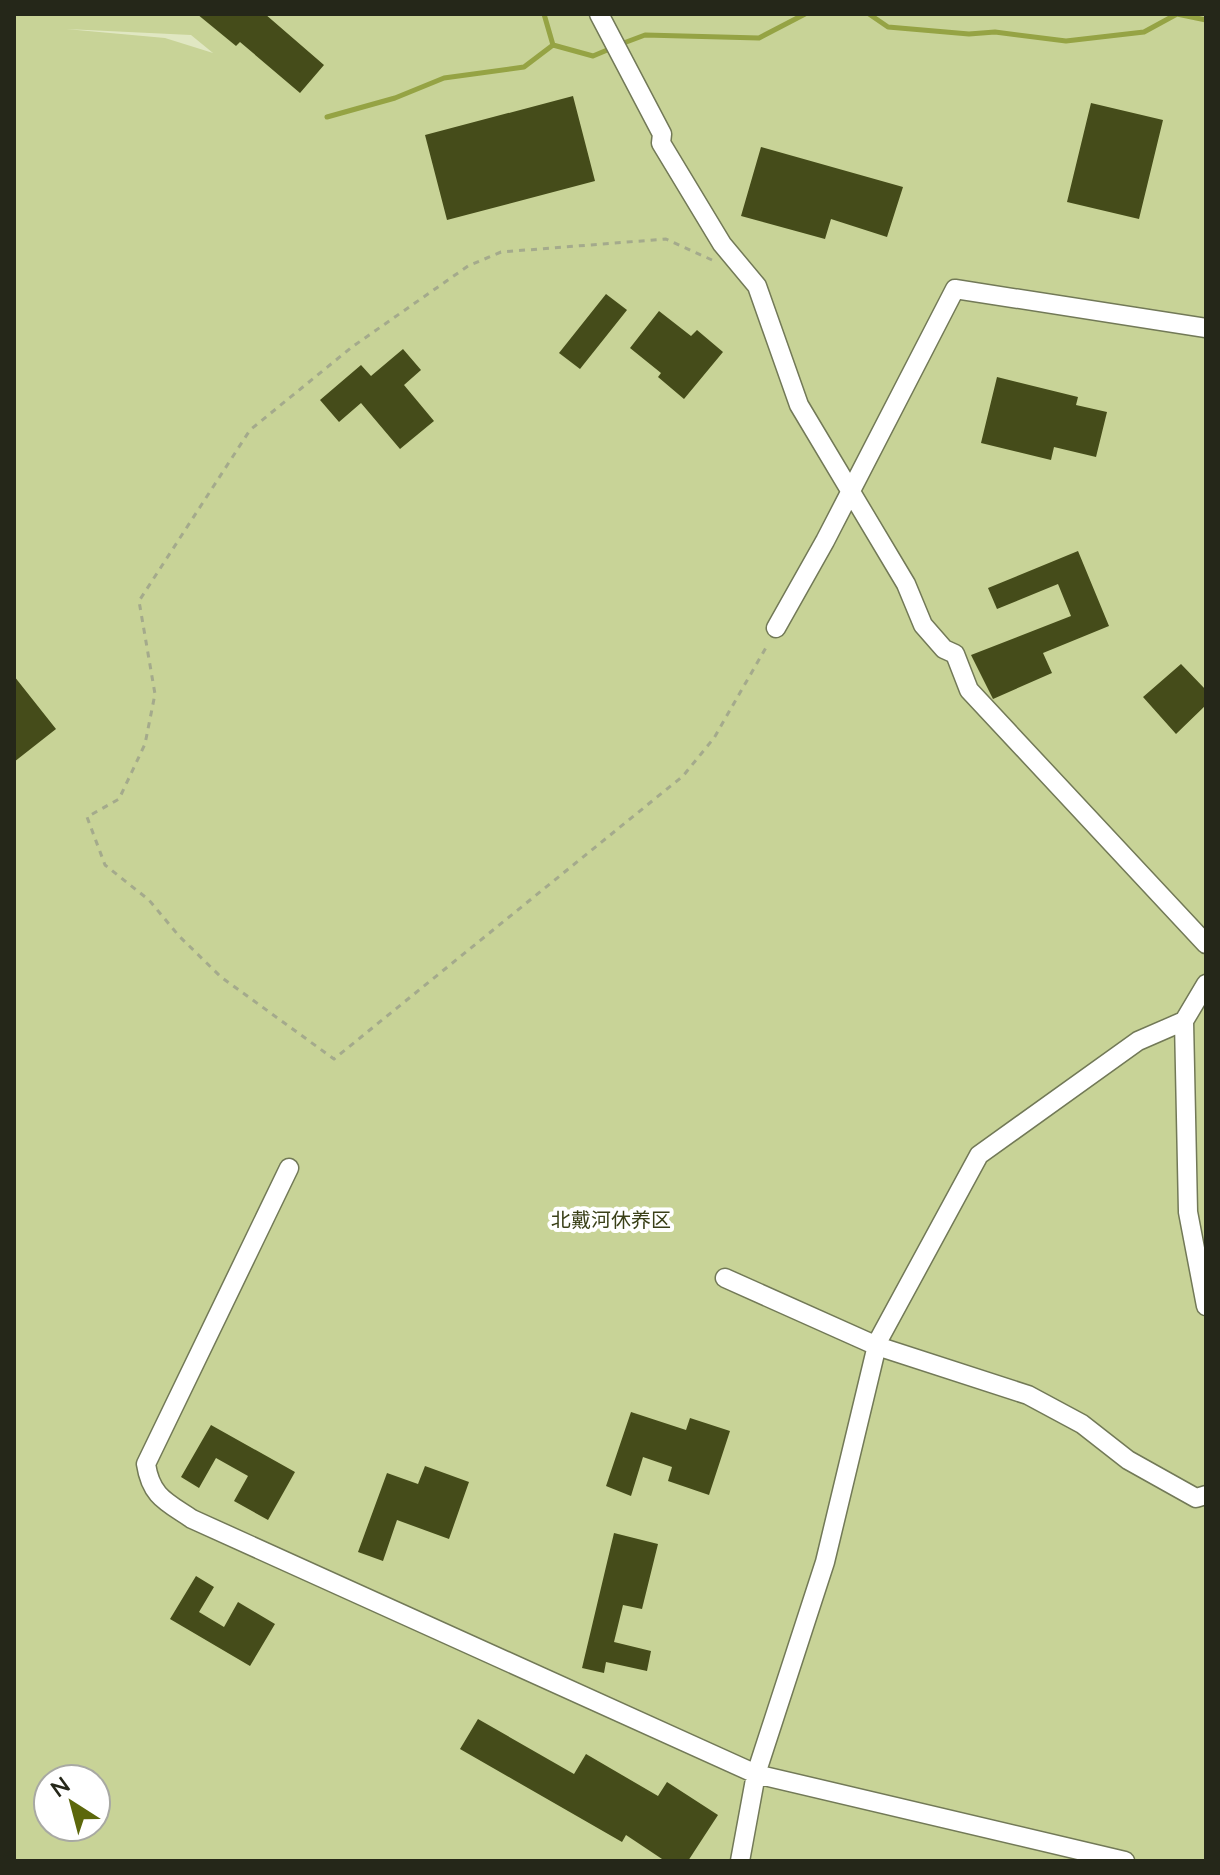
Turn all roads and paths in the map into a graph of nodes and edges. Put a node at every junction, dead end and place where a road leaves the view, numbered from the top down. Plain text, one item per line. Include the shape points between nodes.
1 (599, 14) edge
2 (715, 261) dead end
3 (1206, 328) edge
4 (851, 492) junction
5 (776, 628) joint
6 (1206, 944) edge
7 (1206, 984) edge
8 (1184, 1021) junction
9 (289, 1168) dead end
10 (1198, 1222) edge
11 (725, 1278) dead end
12 (1206, 1306) edge
13 (877, 1346) junction
14 (1206, 1495) edge
15 (756, 1774) junction
16 (740, 1861) edge
17 (1125, 1861) edge

1 - 4 street via 662,134 661,143 722,244 757,286 799,405
2 - 5 path via 666,239 501,252 468,266 352,347 250,430 139,601 155,694 145,744 119,799 87,817 105,865 133,884 221,977 334,1059 683,776 748,685
3 - 4 street via 955,289
4 - 5 street
4 - 6 street via 906,584 923,625 955,654 969,690
7 - 8 street
8 - 10 street
8 - 13 street via 1138,1041 979,1155
9 - 15 street via 146,1464 149,1486 192,1519
10 - 12 street
11 - 13 street
13 - 14 street via 1028,1395 1082,1424 1128,1460 1196,1498
13 - 15 street via 825,1562
15 - 16 street
15 - 17 street

